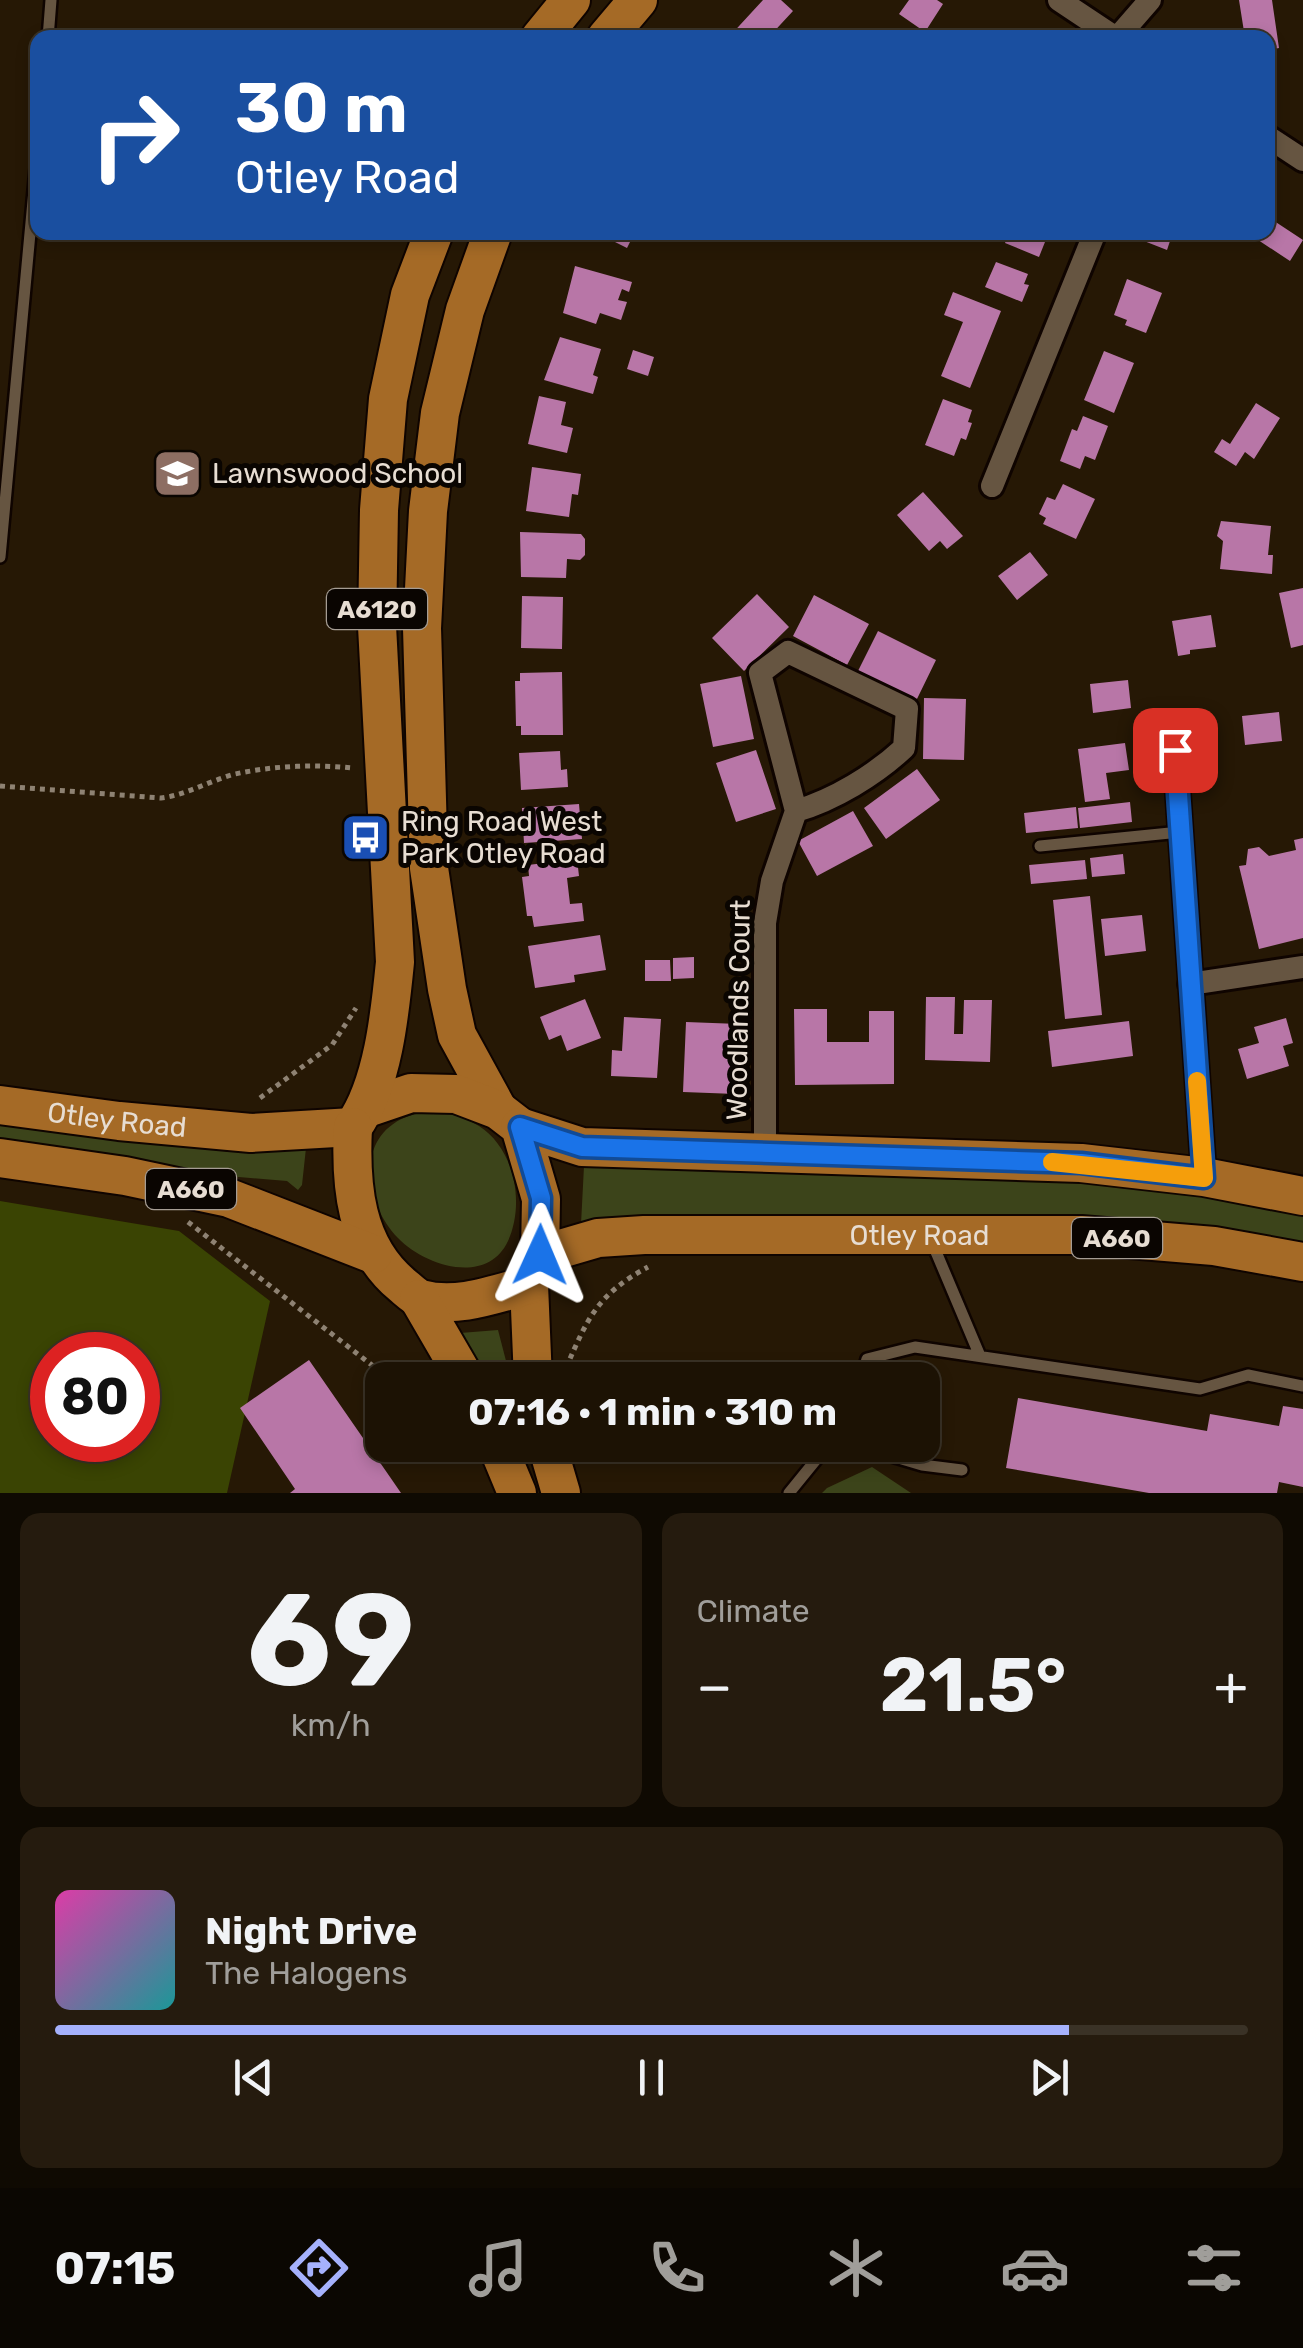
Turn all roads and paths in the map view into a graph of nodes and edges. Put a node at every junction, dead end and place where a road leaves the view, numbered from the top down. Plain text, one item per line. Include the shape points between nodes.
1 (51, 0) edge
2 (570, 0) edge
3 (638, 0) edge
4 (1059, 0) edge
5 (1150, 0) edge
6 (49, 30) edge
7 (546, 30) edge
8 (613, 30) edge
9 (1105, 30) edge
10 (1124, 30) edge
11 (1275, 142) edge
12 (1303, 160) edge
13 (30, 233) edge
14 (431, 240) edge
15 (490, 240) edge
16 (1092, 240) edge
17 (992, 486) dead end
18 (0, 556) edge
19 (1175, 750) dead end
20 (385, 771) junction
21 (0, 786) edge
22 (796, 811) junction
23 (1180, 832) junction
24 (1040, 846) dead end
25 (1303, 967) edge
26 (1190, 984) junction
27 (392, 991) junction
28 (249, 1102) dead end
29 (0, 1105) edge
30 (360, 1118) junction
31 (509, 1119) junction
32 (765, 1154) junction
33 (0, 1158) edge
34 (1204, 1178) junction
35 (181, 1186) junction
36 (1303, 1196) edge
37 (928, 1234) junction
38 (372, 1254) junction
39 (658, 1262) dead end
40 (1303, 1262) edge
41 (535, 1270) junction
42 (419, 1299) junction
43 (980, 1356) junction
44 (368, 1362) edge
45 (456, 1362) edge
46 (533, 1362) edge
47 (569, 1362) edge
48 (866, 1362) edge
49 (1303, 1386) edge
50 (505, 1462) edge
51 (552, 1462) edge
52 (814, 1462) edge
53 (912, 1462) edge
54 (962, 1470) dead end
55 (517, 1493) edge
56 (561, 1493) edge
57 (789, 1493) edge

1 - 6 lane
2 - 7 highway
3 - 8 highway
4 - 9 street
5 - 10 street
11 - 12 street
13 - 18 lane
14 - 20 highway, A6120 via 410,296 388,399 376,626
15 - 31 highway, A6120 via 440,413 422,628 429,868 447,989 458,1035
16 - 17 street
19 - 23 street
20 - 21 path via 281,767 161,798
20 - 27 highway, A6120
22 - 22 street via 896,756 904,748 907,709 788,652 760,672
22 - 32 street, Woodlands Court via 765,923
23 - 24 lane
23 - 26 street
25 - 26 street
26 - 34 street
27 - 28 path via 364,994 332,1045
27 - 30 highway, A6120
29 - 30 highway, Otley Road / A660 via 252,1133
30 - 31 highway via 411,1093 456,1094
30 - 38 highway, A6120 via 351,1169
31 - 32 highway via 582,1147
31 - 41 highway, A6120 via 541,1198
32 - 34 highway via 1081,1163
33 - 35 highway, Otley Road / A660
34 - 36 highway
35 - 38 highway, Otley Road / A660
35 - 44 path via 186,1220
37 - 40 highway, Otley Road / A660 via 1080,1234
37 - 41 highway, Otley Road / A660 via 598,1238
37 - 43 lane
38 - 42 highway, A6120
39 - 47 path via 615,1285 584,1326
41 - 42 highway via 474,1301
41 - 46 highway, A6120
42 - 45 highway, A6120
43 - 48 lane via 916,1346
43 - 49 lane via 1200,1389 1248,1375
50 - 55 highway
51 - 56 highway
52 - 57 lane
53 - 54 lane

